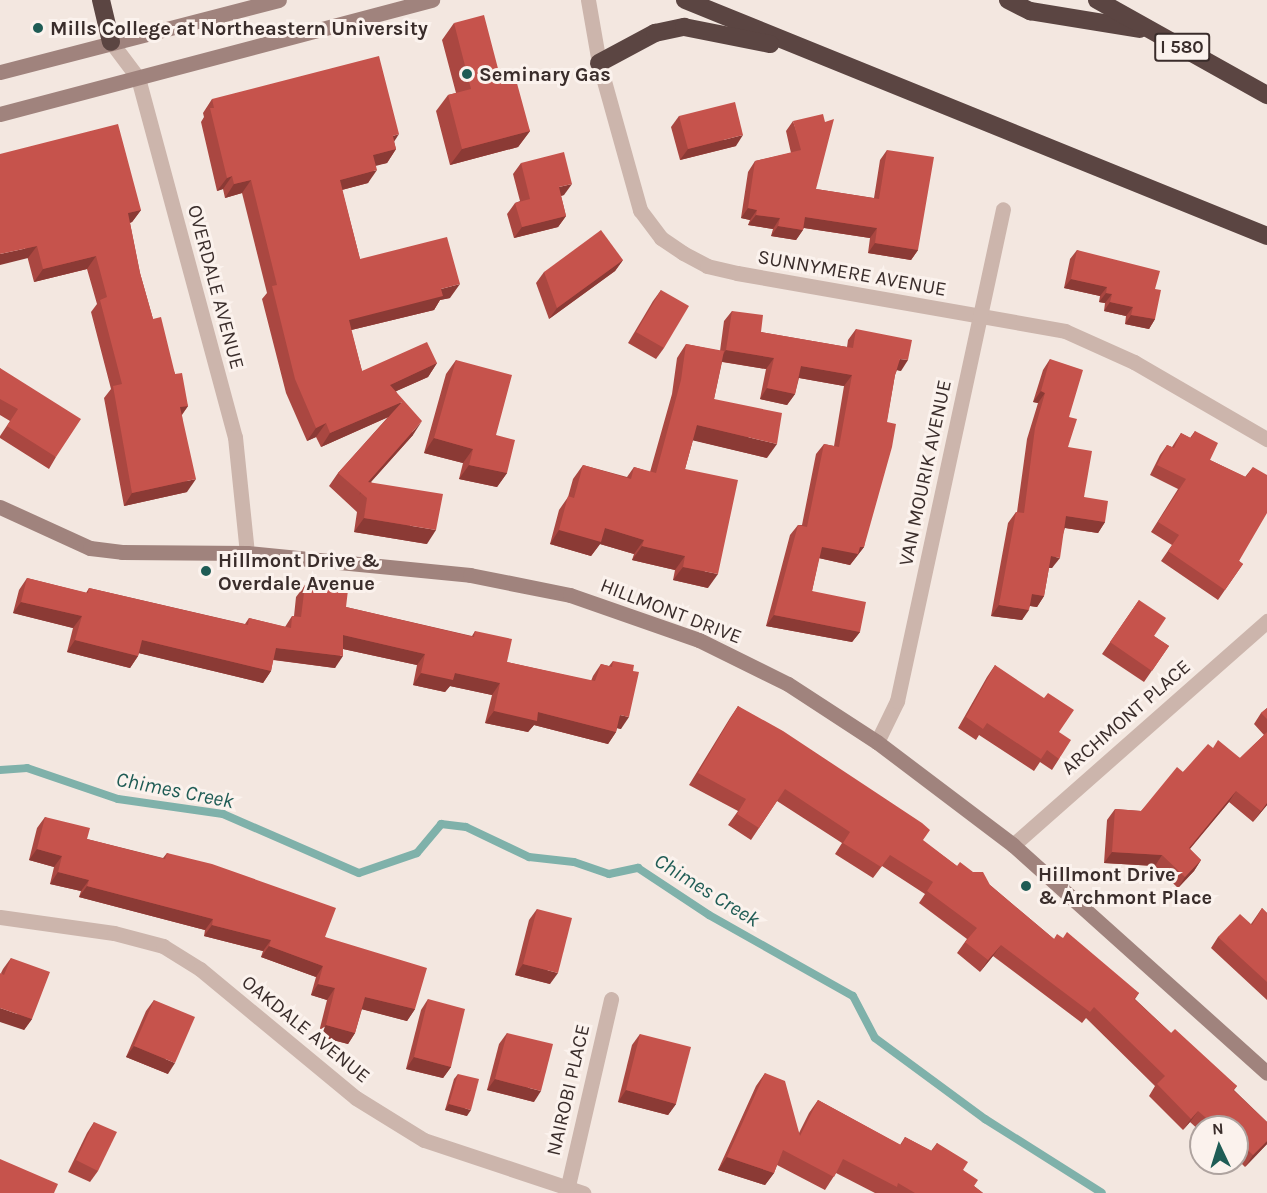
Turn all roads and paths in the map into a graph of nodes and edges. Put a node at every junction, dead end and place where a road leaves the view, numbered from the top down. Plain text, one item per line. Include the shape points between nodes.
1 (101, 0) edge
2 (279, 0) edge
3 (432, 0) edge
4 (588, 0) edge
5 (685, 0) edge
6 (1008, 0) edge
7 (1097, 0) edge
8 (1153, 30) junction
9 (111, 42) junction
10 (827, 57) junction
11 (599, 63) junction
12 (0, 72) edge
13 (138, 78) junction
14 (1267, 94) edge
15 (0, 114) edge
16 (1003, 209) dead end
17 (1267, 236) edge
18 (979, 317) junction
19 (1267, 439) edge
20 (0, 507) edge
21 (247, 553) junction
22 (1267, 621) edge
23 (877, 742) junction
24 (1013, 844) junction
25 (0, 917) edge
26 (611, 999) dead end
27 (1267, 1073) edge
28 (567, 1190) junction
29 (583, 1193) edge

1 - 9 highway
2 - 9 street
3 - 13 street
4 - 11 street, SUNNYMERE AVENUE
5 - 10 highway
6 - 8 highway via 1030,11
7 - 8 highway, I 580
8 - 14 highway, I 580
9 - 12 street
9 - 13 street, OVERDALE AVENUE
10 - 11 highway via 684,27 655,33
10 - 17 highway
11 - 18 street, SUNNYMERE AVENUE via 640,210 661,238 683,253 708,266 737,273
13 - 15 street
13 - 21 street, OVERDALE AVENUE via 235,437
16 - 18 street, VAN MOURIK AVENUE
18 - 19 street, SUNNYMERE AVENUE via 1023,321 1099,345
18 - 23 street, VAN MOURIK AVENUE via 897,701
20 - 21 street, HILLMONT DRIVE via 90,548
21 - 23 street, HILLMONT DRIVE via 470,574 570,595 699,640 788,684
22 - 24 street, ARCHMONT PLACE
23 - 24 street, HILLMONT DRIVE
24 - 27 street, HILLMONT DRIVE
25 - 28 street, OAKDALE AVENUE via 114,933 163,946 201,969 356,1098 424,1140
26 - 28 street, NAIROBI PLACE
28 - 29 street, OAKDALE AVENUE

